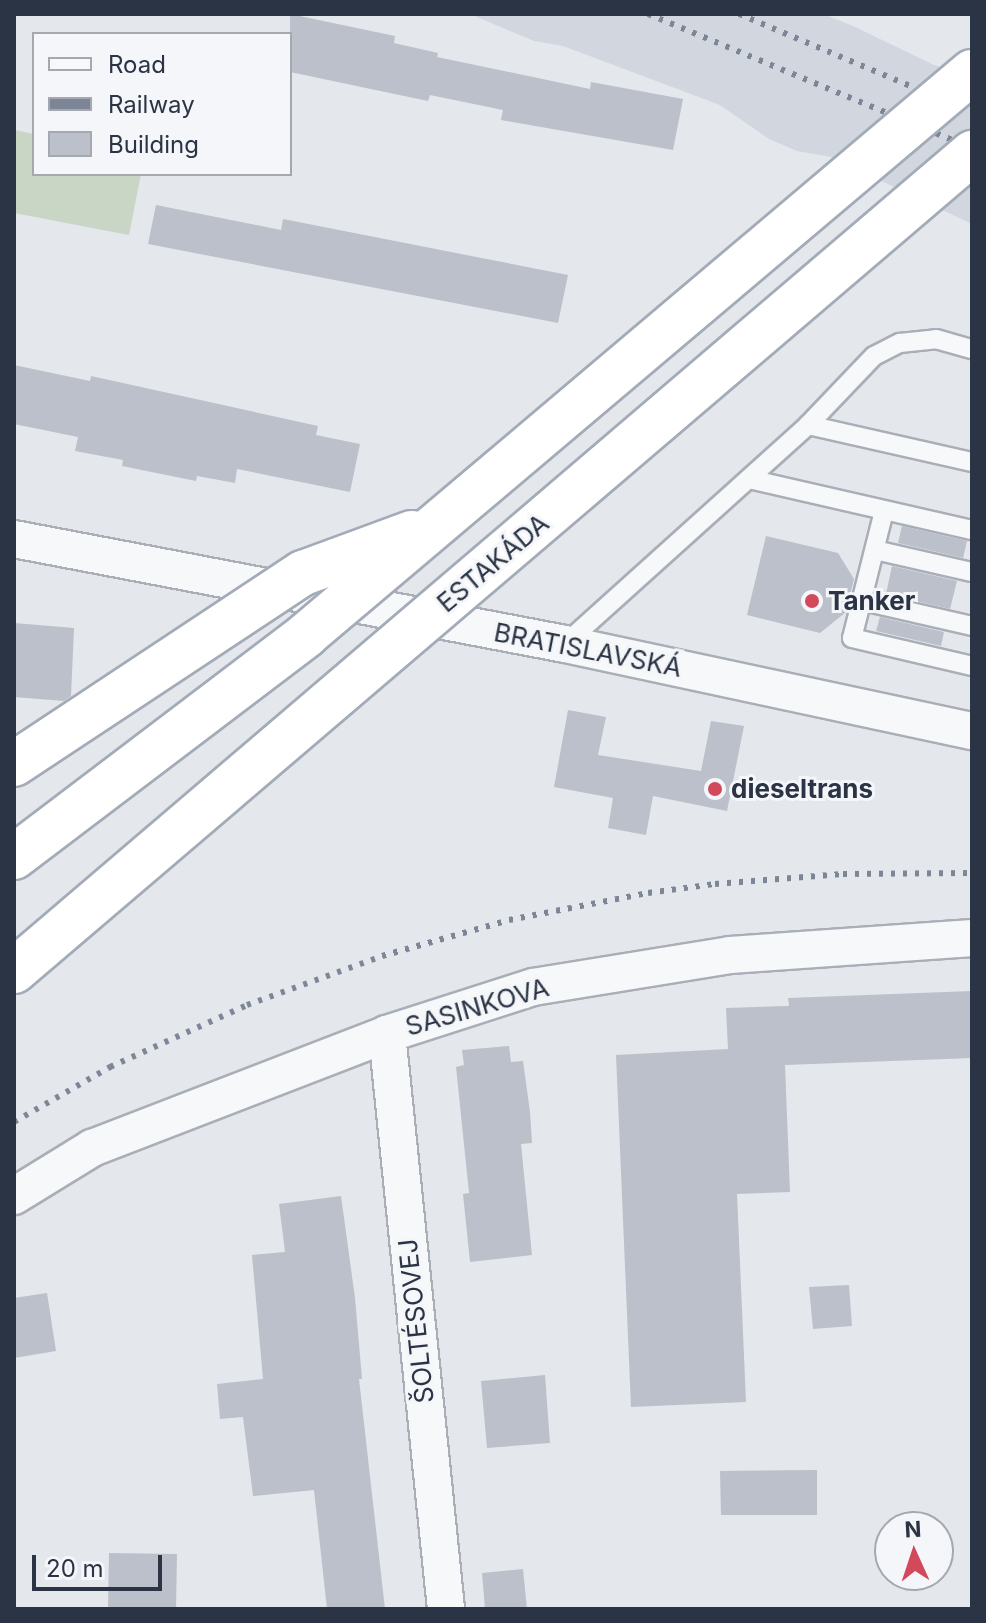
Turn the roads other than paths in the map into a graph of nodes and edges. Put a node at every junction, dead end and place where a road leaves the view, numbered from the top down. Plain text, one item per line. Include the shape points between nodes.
1 (972, 72) edge
2 (972, 153) edge
3 (972, 349) edge
4 (808, 425) junction
5 (972, 462) edge
6 (749, 479) junction
7 (884, 511) junction
8 (441, 523) junction
9 (972, 530) edge
10 (14, 539) edge
11 (875, 550) junction
12 (972, 572) edge
13 (863, 601) junction
14 (972, 626) edge
15 (565, 644) junction
16 (972, 666) edge
17 (972, 731) edge
18 (14, 764) edge
19 (14, 857) edge
20 (972, 938) edge
21 (14, 971) edge
22 (387, 1034) junction
23 (14, 1196) edge
24 (446, 1609) edge

1 - 8 main road, bridge
2 - 21 main road, ESTAKÁDA, bridge
3 - 4 lane via 936,339 900,343 874,356
4 - 5 lane
4 - 6 lane
6 - 7 lane
6 - 15 lane
7 - 9 lane
7 - 11 lane
8 - 18 main road, bridge via 303,573
8 - 19 main road, bridge via 306,635
10 - 15 street, BRATISLAVSKÁ
11 - 12 lane
11 - 13 lane
13 - 14 lane
13 - 16 lane via 852,638
15 - 17 street, BRATISLAVSKÁ
20 - 22 street, SASINKOVA via 730,955 533,987
22 - 23 street, SASINKOVA via 92,1148
22 - 24 street, ŠOLTÉSOVEJ

